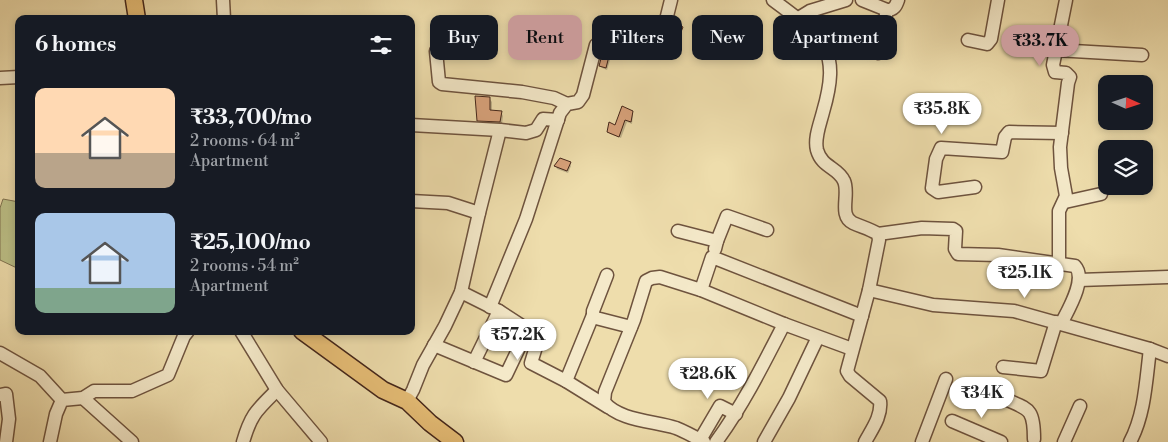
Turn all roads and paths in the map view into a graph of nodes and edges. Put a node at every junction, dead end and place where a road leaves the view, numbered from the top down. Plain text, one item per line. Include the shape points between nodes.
1 (134, 0) edge
2 (223, 0) edge
3 (671, 0) edge
4 (773, 0) edge
5 (846, 0) edge
6 (862, 0) edge
7 (898, 0) edge
8 (998, 0) edge
9 (1066, 0) edge
10 (888, 10) junction
11 (136, 15) edge
12 (224, 15) edge
13 (667, 15) edge
14 (792, 15) edge
15 (804, 15) edge
16 (887, 15) edge
17 (968, 40) dead end
18 (1056, 50) junction
19 (1142, 55) dead end
20 (437, 60) edge
21 (592, 60) edge
22 (830, 60) edge
23 (15, 76) edge
24 (0, 78) edge
25 (568, 104) junction
26 (558, 120) junction
27 (415, 125) edge
28 (500, 130) junction
29 (1062, 134) junction
30 (975, 187) dead end
31 (1098, 195) edge
32 (415, 201) edge
33 (1065, 202) junction
34 (479, 213) junction
35 (767, 230) dead end
36 (678, 231) dead end
37 (878, 234) junction
38 (717, 241) junction
39 (712, 257) junction
40 (1059, 263) junction
41 (606, 275) dead end
42 (1168, 277) edge
43 (1079, 280) junction
44 (701, 290) junction
45 (869, 290) junction
46 (461, 292) junction
47 (494, 309) junction
48 (593, 315) junction
49 (862, 316) junction
50 (1058, 323) junction
51 (784, 324) junction
52 (631, 327) junction
53 (528, 331) junction
54 (185, 335) edge
55 (243, 335) edge
56 (307, 335) edge
57 (818, 337) junction
58 (434, 345) junction
59 (852, 349) junction
60 (1150, 349) junction
61 (0, 353) edge
62 (1168, 356) edge
63 (474, 362) junction
64 (1003, 367) dead end
65 (946, 379) dead end
66 (566, 381) junction
67 (277, 390) junction
68 (0, 395) edge
69 (1001, 397) dead end
70 (83, 398) junction
71 (62, 400) junction
72 (407, 401) junction
73 (1080, 406) dead end
74 (608, 407) junction
75 (736, 414) junction
76 (952, 421) dead end
77 (697, 440) edge
78 (1035, 441) edge
79 (6, 442) edge
80 (50, 442) edge
81 (132, 442) edge
82 (243, 442) edge
83 (321, 442) edge
84 (455, 442) edge
85 (716, 442) edge
86 (764, 442) edge
87 (865, 442) edge
88 (922, 442) edge
89 (1001, 442) edge
90 (1064, 442) edge
91 (1130, 442) edge

1 - 11 main road
2 - 12 street
3 - 13 street
4 - 14 street
5 - 15 street
6 - 10 street
7 - 10 street via 895,7
8 - 17 street via 991,39 987,44
9 - 18 street
10 - 16 street
18 - 19 street
18 - 29 street via 1055,72 1066,73 1070,77
20 - 25 street via 439,82 442,84 522,92
21 - 25 street via 583,96 578,102
22 - 37 street via 828,97 817,136 817,149 822,161 845,182 848,219
23 - 24 street
25 - 26 street
26 - 28 street via 543,118 536,130 526,134
26 - 47 street
27 - 28 street
28 - 34 street
29 - 30 street via 1009,132 1002,152 941,148 932,188 938,192
29 - 33 street via 1060,157
31 - 33 street
32 - 34 street via 448,203
33 - 40 street via 1059,211
34 - 46 street
35 - 38 street via 727,216
36 - 38 street
37 - 40 street via 922,228 953,229 957,234 955,249 958,254
37 - 45 street via 878,251
38 - 39 street
39 - 44 street
39 - 49 street
40 - 43 street via 1075,266
41 - 48 street
42 - 43 street
43 - 50 street
44 - 51 street
44 - 52 street via 660,277 646,281
45 - 49 street
45 - 50 street via 940,306 1014,311
46 - 47 street
46 - 58 street
47 - 53 street
47 - 63 street
48 - 52 street
48 - 66 street
49 - 59 street
50 - 60 street
50 - 64 street via 1041,371
51 - 57 street
51 - 75 street
52 - 74 street via 605,392 604,402
53 - 63 street via 506,375
53 - 66 street via 538,337 531,363
54 - 70 street via 168,375 132,391 94,391
55 - 67 street
56 - 72 main road via 383,390
57 - 59 street
57 - 86 street
58 - 63 street
58 - 72 street via 422,364
59 - 87 street via 847,371 880,401 881,408
60 - 62 street
60 - 91 street via 1143,403 1138,426
61 - 71 street via 40,376
65 - 88 street
66 - 74 street
67 - 82 street via 255,411
67 - 83 street
68 - 79 street via 6,394 9,419
69 - 78 street via 1033,416
70 - 71 street
70 - 81 street
71 - 80 street
72 - 84 main road
73 - 90 street
74 - 77 street via 632,418 677,429
75 - 77 street via 720,406
75 - 85 street
76 - 89 street

